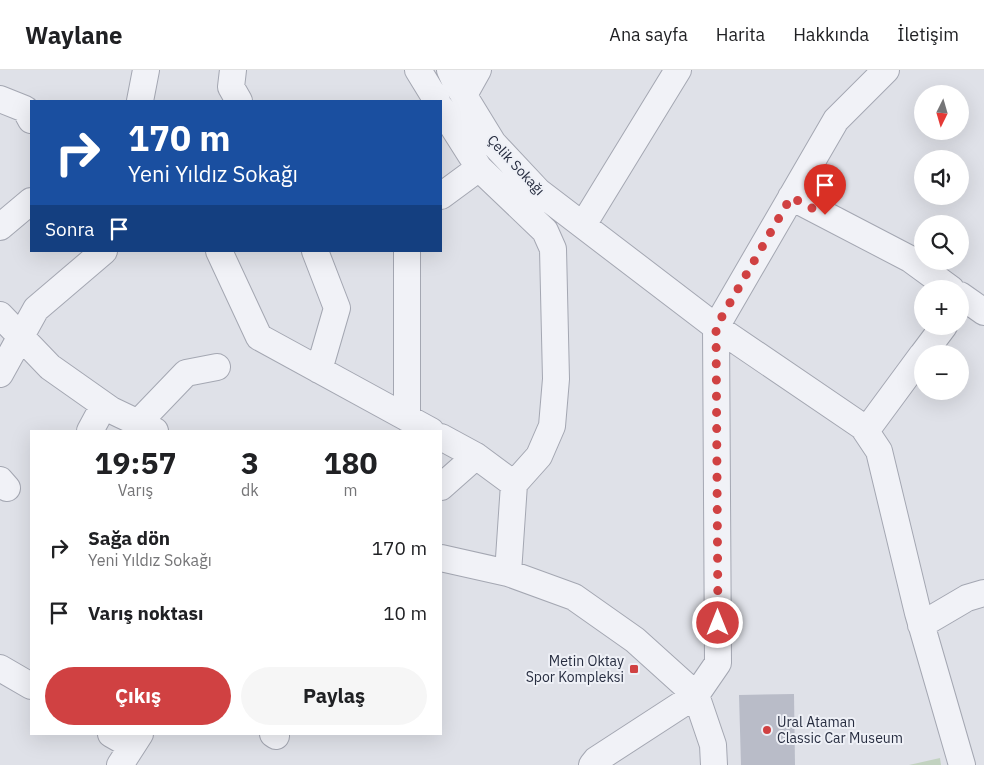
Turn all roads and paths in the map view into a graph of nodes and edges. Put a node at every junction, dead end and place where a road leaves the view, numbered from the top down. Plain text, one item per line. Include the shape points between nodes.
1 (146, 70) edge
2 (233, 70) edge
3 (418, 70) edge
4 (450, 70) edge
5 (478, 70) edge
6 (678, 70) edge
7 (886, 70) edge
8 (464, 95) junction
9 (0, 99) edge
10 (140, 100) edge
11 (238, 100) edge
12 (436, 100) edge
13 (442, 110) edge
14 (30, 118) edge
15 (478, 168) junction
16 (442, 195) edge
17 (791, 197) junction
18 (30, 202) edge
19 (583, 224) junction
20 (0, 227) edge
21 (103, 252) edge
22 (219, 252) edge
23 (315, 252) edge
24 (407, 252) edge
25 (938, 280) edge
26 (0, 315) edge
27 (716, 327) junction
28 (20, 336) junction
29 (217, 366) dead end
30 (914, 366) edge
31 (319, 370) junction
32 (0, 374) edge
33 (104, 404) junction
34 (407, 418) junction
35 (146, 427) edge
36 (91, 430) edge
37 (429, 430) edge
38 (866, 431) junction
39 (442, 438) edge
40 (476, 456) junction
41 (514, 484) junction
42 (442, 486) edge
43 (442, 558) edge
44 (508, 573) junction
45 (984, 593) edge
46 (921, 625) junction
47 (0, 668) edge
48 (30, 685) edge
49 (696, 695) junction
50 (592, 765) edge
51 (714, 765) edge
52 (962, 765) edge

1 - 10 street
2 - 11 street via 231,87
3 - 12 street
4 - 8 street, Çelik Sokağı
5 - 8 street
6 - 19 street
7 - 17 street via 836,120
8 - 19 street, Çelik Sokağı via 493,143 538,190
9 - 14 street via 25,109
13 - 15 street
15 - 16 street
15 - 41 street via 545,231 553,249 556,379 552,426 539,456
17 - 25 street via 910,259
17 - 27 street
18 - 20 street
19 - 27 street, Çelik Sokağı
21 - 28 street via 36,309
22 - 31 street via 259,337
23 - 31 street via 337,308
24 - 34 street
26 - 28 street
27 - 38 street, Çelik Sokağı
27 - 49 street via 718,663
28 - 32 street
28 - 33 street via 50,367
29 - 35 street via 186,373
30 - 38 street
31 - 34 street
33 - 35 street
33 - 36 street
34 - 37 street
38 - 46 street via 878,451
39 - 40 street
40 - 41 street
40 - 42 street
41 - 44 street
43 - 44 street
44 - 49 street via 574,597 635,640
45 - 46 street via 967,598
46 - 52 street
47 - 48 street
49 - 50 street
49 - 51 street via 713,745

